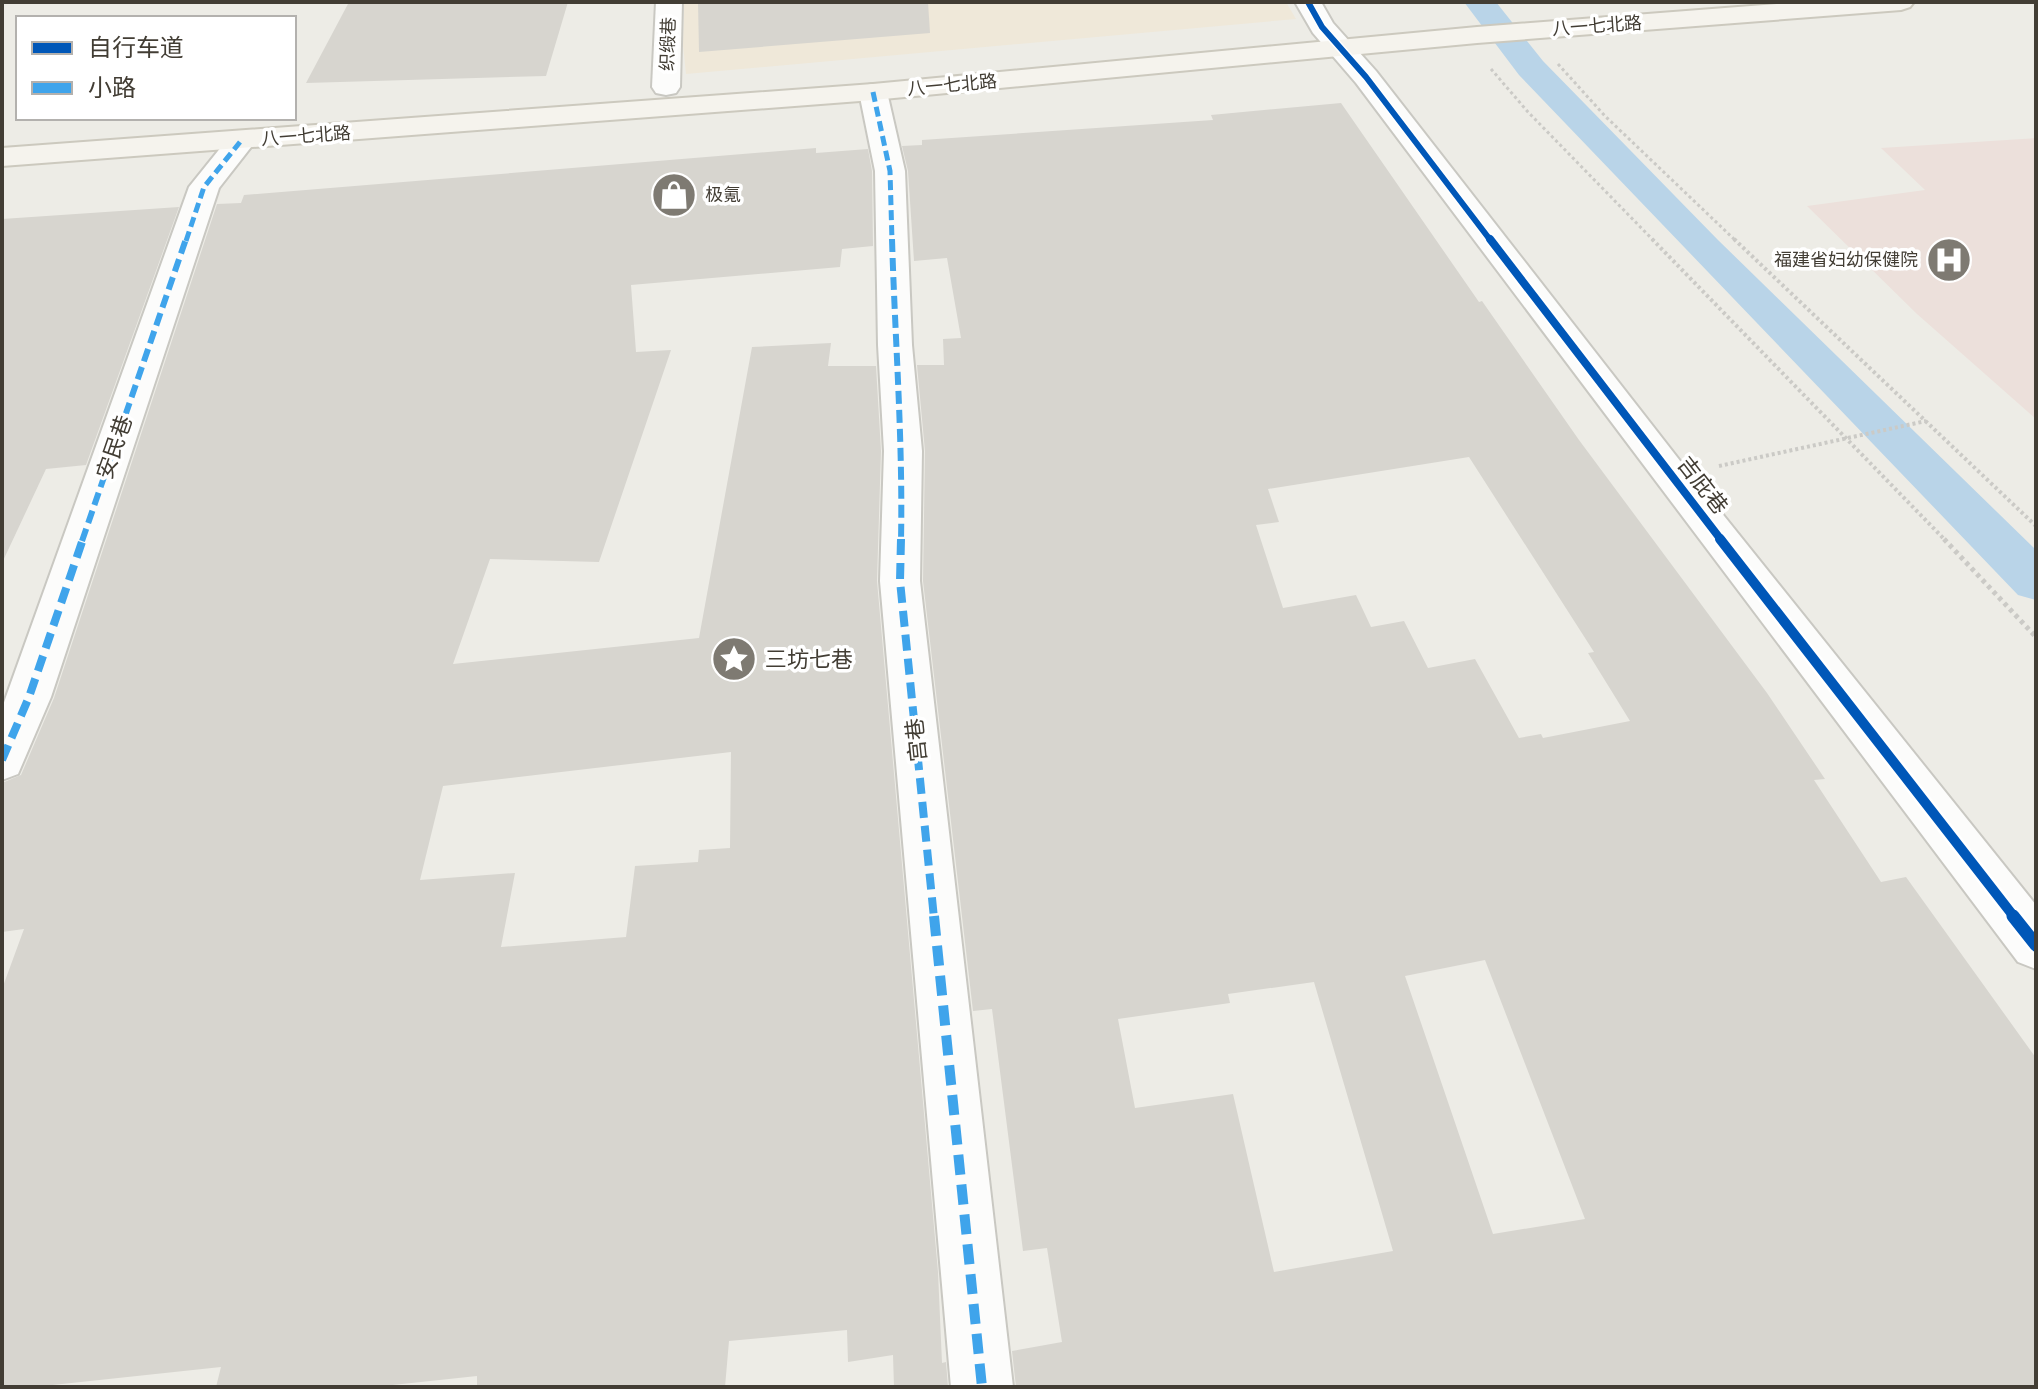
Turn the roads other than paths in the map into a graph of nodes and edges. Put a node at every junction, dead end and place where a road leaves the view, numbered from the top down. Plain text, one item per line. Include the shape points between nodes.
1 (669, 2) edge
2 (1308, 2) edge
3 (1649, 2) edge
4 (1901, 2) edge
5 (1408, 31) junction
6 (1332, 37) junction
7 (666, 87) junction
8 (873, 92) junction
9 (296, 115) edge
10 (248, 130) edge
11 (2, 131) edge
12 (2, 157) edge
13 (2, 760) edge
14 (2036, 945) edge
15 (982, 1387) edge

1 - 7 street, 织缎巷
2 - 6 street, 吉庇巷
3 - 5 main road, 八一七北路 via 1547,10
4 - 5 main road, 八一七北路 via 1463,37
5 - 6 main road, 八一七北路
6 - 7 main road, 八一七北路
6 - 8 main road, 八一七北路
6 - 14 street, 吉庇巷
7 - 9 main road, 八一七北路
8 - 10 main road, 八一七北路
8 - 15 street, 宫巷 via 890,171 903,451 900,581
10 - 11 main road, 八一七北路
10 - 12 main road, 八一七北路
10 - 13 street, 安民巷 via 204,187 29,697

